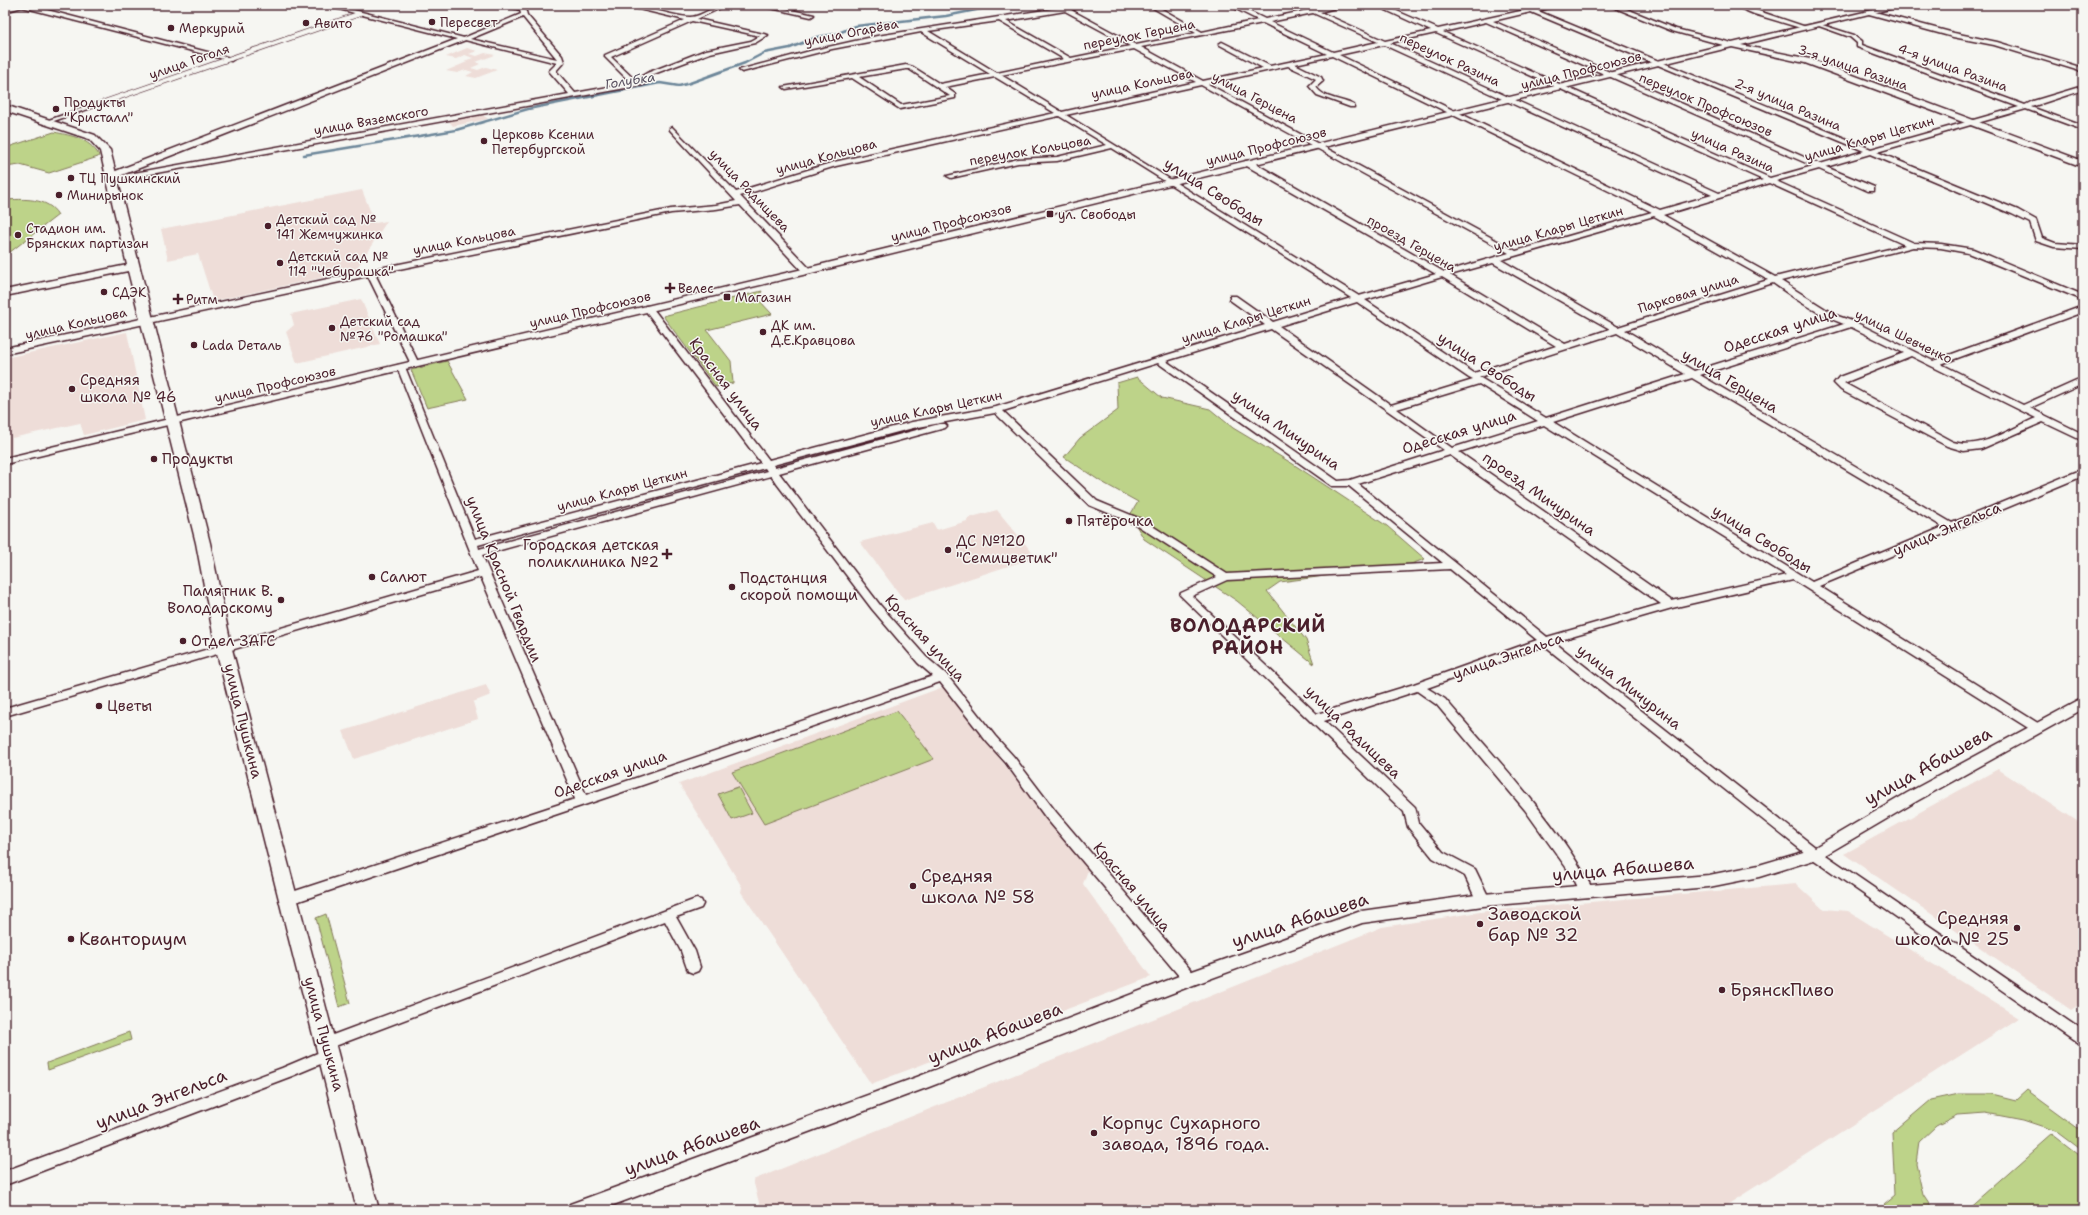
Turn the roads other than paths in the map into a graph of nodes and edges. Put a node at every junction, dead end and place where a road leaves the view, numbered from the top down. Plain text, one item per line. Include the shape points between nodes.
1 (22, 5) edge
2 (326, 5) edge
3 (515, 5) edge
4 (625, 5) edge
5 (724, 5) edge
6 (760, 5) edge
7 (1085, 5) edge
8 (1151, 5) edge
9 (1231, 5) edge
10 (1301, 5) edge
11 (1344, 5) edge
12 (1378, 5) edge
13 (1518, 5) edge
14 (1557, 5) edge
15 (1611, 5) edge
16 (1736, 5) edge
17 (1903, 5) edge
18 (1066, 9) junction
19 (5, 10) edge
20 (1314, 11) junction
21 (1533, 11) junction
22 (1871, 13) junction
23 (359, 14) junction
24 (524, 15) junction
25 (810, 15) dead end
26 (693, 19) junction
27 (1001, 20) junction
28 (1264, 21) junction
29 (1488, 21) junction
30 (1821, 25) junction
31 (1806, 28) junction
32 (922, 30) junction
33 (1438, 32) junction
34 (1202, 34) junction
35 (464, 39) junction
36 (1387, 43) junction
37 (1222, 44) dead end
38 (1732, 45) junction
39 (1136, 47) junction
40 (1331, 55) junction
41 (231, 58) junction
42 (1070, 60) junction
43 (561, 62) junction
44 (1290, 64) junction
45 (1661, 64) junction
46 (1268, 68) junction
47 (742, 70) dead end
48 (2083, 70) edge
49 (998, 75) junction
50 (853, 76) junction
51 (1612, 76) junction
52 (1202, 83) junction
53 (635, 84) junction
54 (939, 86) junction
55 (786, 87) dead end
56 (1564, 87) junction
57 (2083, 88) edge
58 (574, 96) junction
59 (1511, 100) junction
60 (99, 104) joint
61 (1352, 106) dead end
62 (5, 108) edge
63 (2026, 108) junction
64 (1060, 113) junction
65 (1455, 114) junction
66 (49, 121) junction
67 (1970, 123) junction
68 (2083, 128) edge
69 (672, 129) dead end
70 (1113, 146) junction
71 (1320, 146) junction
72 (1873, 152) junction
73 (1248, 163) junction
74 (2083, 164) edge
75 (1822, 167) junction
76 (951, 176) dead end
77 (111, 178) junction
78 (1772, 181) junction
79 (1172, 182) junction
80 (1871, 188) dead end
81 (1720, 196) junction
82 (738, 199) junction
83 (1658, 214) junction
84 (1913, 245) junction
85 (2083, 247) edge
86 (1516, 254) junction
87 (1494, 260) junction
88 (133, 267) junction
89 (807, 271) junction
90 (370, 272) junction
91 (1444, 275) junction
92 (1775, 280) junction
93 (5, 293) edge
94 (1233, 298) dead end
95 (2083, 298) edge
96 (1358, 299) junction
97 (648, 308) junction
98 (2083, 309) edge
99 (147, 320) junction
100 (1852, 324) junction
101 (1271, 326) junction
102 (1616, 330) junction
103 (1562, 346) junction
104 (5, 352) edge
105 (1912, 353) junction
106 (1160, 361) junction
107 (415, 364) junction
108 (1933, 364) junction
109 (401, 367) junction
110 (1692, 374) junction
111 (1476, 378) junction
112 (2083, 381) edge
113 (1391, 408) junction
114 (2023, 408) junction
115 (997, 410) junction
116 (2044, 418) junction
117 (173, 421) junction
118 (1546, 422) junction
119 (2083, 438) edge
120 (1451, 450) junction
121 (5, 461) edge
122 (772, 469) junction
123 (2083, 472) edge
124 (1351, 483) junction
125 (1952, 528) junction
126 (474, 548) junction
127 (1451, 566) junction
128 (484, 573) junction
129 (1795, 576) junction
130 (1225, 577) junction
131 (1811, 586) junction
132 (1670, 605) junction
133 (1545, 641) junction
134 (224, 649) junction
135 (942, 677) junction
136 (1418, 686) junction
137 (2083, 703) edge
138 (5, 712) edge
139 (1316, 719) junction
140 (2037, 728) junction
141 (582, 801) junction
142 (1815, 854) junction
143 (1587, 892) junction
144 (288, 899) junction
145 (1483, 900) junction
146 (696, 904) dead end
147 (668, 914) junction
148 (693, 967) dead end
149 (1190, 979) junction
150 (2083, 1039) edge
151 (328, 1049) junction
152 (5, 1178) edge
153 (368, 1210) edge
154 (577, 1210) edge

1 - 19 street
1 - 41 street
2 - 23 street
3 - 24 street via 513,6 523,9
4 - 26 street
5 - 26 street
6 - 25 street
7 - 18 street, улица Огарёва
8 - 34 street
9 - 28 street, улица Шевченко
10 - 20 street, переулок Разина
11 - 20 street, переулок Герцена
12 - 33 street, улица Разина
13 - 21 street, 2-я улица Разина
14 - 21 street, улица Кольцова
15 - 38 street, 3-я улица Разина via 1674,30
16 - 31 street
17 - 22 street, улица Профсоюзов
18 - 27 street, улица Огарёва
18 - 39 street, улица Герцена
20 - 28 street, переулок Герцена
20 - 36 street, переулок Разина
21 - 29 street, улица Кольцова
21 - 45 street, 2-я улица Разина
22 - 30 street, улица Профсоюзов
22 - 48 street via 1947,34 1995,43
23 - 35 street
23 - 41 street, улица Гоголя
24 - 35 street
24 - 43 street via 560,57
26 - 53 street via 607,56
26 - 53 street via 765,35 753,42 698,54 649,74 645,76 645,82
27 - 32 street, улица Огарёва
27 - 42 street
28 - 34 street, переулок Герцена
28 - 40 street, улица Шевченко
29 - 33 street, улица Кольцова
29 - 51 street, переулок Профсоюзов
30 - 31 street, улица Профсоюзов
30 - 63 street, 4-я улица Разина via 1852,36 1860,42 1858,46
31 - 38 street, улица Профсоюзов
32 - 47 street, улица Огарёва via 822,49
32 - 49 street, улица Свободы
33 - 36 street, улица Кольцова
33 - 56 street, улица Разина
34 - 39 street, переулок Герцена
35 - 43 street
35 - 77 street
36 - 40 street, улица Кольцова
36 - 59 street, переулок Разина
37 - 46 street
38 - 45 street, улица Профсоюзов
38 - 67 street, 3-я улица Разина via 1806,61
39 - 42 street, переулок Герцена
39 - 52 street, улица Герцена
40 - 44 street, улица Кольцова
40 - 65 street, улица Шевченко
41 - 60 street, улица Гоголя
42 - 49 street, переулок Герцена
43 - 58 street via 552,71
44 - 46 street, улица Кольцова
44 - 61 street via 1319,78 1320,81 1312,86 1314,89 1333,100
45 - 51 street, улица Профсоюзов
45 - 72 street, 2-я улица Разина
46 - 52 street, улица Кольцова
49 - 54 street, переулок Герцена
49 - 64 street, улица Свободы
50 - 54 street via 906,67
50 - 54 street via 900,107 953,97 953,94
50 - 55 street
51 - 56 street, улица Профсоюзов
51 - 75 street, переулок Профсоюзов
52 - 64 street, улица Кольцова
52 - 71 street, улица Герцена
53 - 58 street, улица Вяземского
56 - 59 street, улица Профсоюзов
56 - 78 street, улица Разина
57 - 63 street, улица Клары Цеткин via 2035,102
58 - 77 street, улица Вяземского
59 - 65 street, улица Профсоюзов
59 - 81 street, переулок Разина
60 - 66 street, улица Гоголя
62 - 66 main road, улица Пушкина
63 - 67 street, улица Клары Цеткин
63 - 68 street, 4-я улица Разина
64 - 70 street, улица Свободы
64 - 82 street, улица Кольцова via 834,164
65 - 71 street, улица Профсоюзов
65 - 83 street, улица Шевченко
66 - 77 main road, улица Пушкина via 92,137 105,150
67 - 72 street, улица Клары Цеткин
67 - 74 street, 3-я улица Разина
69 - 82 street, улица Радищева
70 - 76 street, переулок Кольцова via 1057,159 1018,161
70 - 79 street, улица Свободы
71 - 73 street, улица Профсоюзов
71 - 86 street, улица Герцена
72 - 75 street, улица Клары Цеткин
72 - 85 street, 2-я улица Разина via 2015,212 2033,222 2039,239 2054,245
73 - 79 street, улица Профсоюзов
73 - 91 street, проезд Герцена
75 - 78 street, улица Клары Цеткин
75 - 80 street, переулок Профсоюзов
77 - 88 main road, улица Пушкина
78 - 81 street, улица Клары Цеткин
78 - 84 street, улица Разина
79 - 89 street, улица Профсоюзов
79 - 96 street, улица Свободы
81 - 83 street, улица Клары Цеткин
82 - 89 street, улица Радищева
82 - 90 street, улица Кольцова via 716,207 671,212
83 - 86 street, улица Клары Цеткин
83 - 92 street, улица Шевченко
84 - 92 street, Парковая улица
84 - 95 street, улица Разина via 1970,251
86 - 87 street, улица Клары Цеткин
87 - 91 street, улица Клары Цеткин
87 - 102 street, улица Герцена
88 - 93 main road
88 - 99 main road, улица Пушкина
89 - 97 street, улица Профсоюзов
90 - 99 street, улица Кольцова
90 - 107 street
91 - 96 street, улица Клары Цеткин
91 - 103 street, проезд Герцена
92 - 100 street, улица Шевченко via 1811,305 1832,317
92 - 102 street, Парковая улица
94 - 101 street, проезд Мичурина
96 - 101 street, улица Клары Цеткин
96 - 111 street, улица Свободы
97 - 107 street, улица Профсоюзов
97 - 122 street, Красная улица
98 - 108 street
99 - 104 street, улица Кольцова
99 - 117 main road, улица Пушкина
100 - 105 street, улица Шевченко
100 - 110 street, Одесская улица
101 - 106 street, улица Клары Цеткин
101 - 113 street, проезд Мичурина
102 - 103 street, Парковая улица
102 - 110 street, улица Герцена
103 - 111 street, Парковая улица
105 - 108 street, улица Шевченко
105 - 116 street via 1842,379 1839,383 1950,444 1964,448 1978,447
106 - 115 street, улица Клары Цеткин
106 - 124 street, улица Мичурина via 1336,484
107 - 109 street, улица Профсоюзов
108 - 114 street, улица Шевченко
109 - 117 street, улица Профсоюзов
109 - 126 street, улица Красной Гвардии
110 - 118 street, Одесская улица
110 - 125 street, улица Герцена
111 - 113 street, Парковая улица
111 - 118 street, улица Свободы
112 - 114 street
113 - 120 street, проезд Мичурина
114 - 116 street, улица Шевченко
115 - 122 street, улица Клары Цеткин via 912,425
115 - 130 street via 1093,503 1140,522
116 - 119 street, улица Шевченко
117 - 121 street, улица Профсоюзов
117 - 134 main road, улица Пушкина via 204,548
118 - 120 street, Одесская улица
118 - 129 street, улица Свободы
120 - 124 street, Одесская улица
120 - 132 street, проезд Мичурина
122 - 126 street, улица Клары Цеткин
122 - 135 street, Красная улица via 876,608 922,660
123 - 125 street, улица Энгельса
124 - 127 street, улица Мичурина
125 - 131 street, улица Энгельса
126 - 128 street, улица Красной Гвардии
127 - 130 street
127 - 133 street, улица Мичурина
128 - 134 street
128 - 141 street, улица Красной Гвардии
129 - 131 street, улица Свободы
129 - 132 street, улица Энгельса
130 - 139 street, улица Радищева via 1185,595
131 - 140 street, улица Свободы
132 - 133 street, улица Энгельса
133 - 136 street, улица Энгельса
133 - 142 street, улица Мичурина
134 - 138 street
134 - 144 main road, улица Пушкина
135 - 141 street, Одесская улица
135 - 149 street, Красная улица via 1051,815
136 - 139 street, улица Энгельса
136 - 143 street via 1441,702 1530,807 1578,874
137 - 140 street, улица Абашева
139 - 145 street, улица Радищева via 1410,810 1413,824 1438,855 1470,873
140 - 142 street, улица Абашева
141 - 144 street, Одесская улица
142 - 143 street, улица Абашева via 1759,871 1708,881
142 - 150 street, улица Мичурина
143 - 145 street, улица Абашева
144 - 151 main road, улица Пушкина
145 - 149 street, улица Абашева via 1361,917
146 - 147 street, улица Энгельса
147 - 148 street via 688,951
147 - 151 street, улица Энгельса
149 - 154 street, улица Абашева via 923,1082
151 - 152 street, улица Энгельса via 288,1072
151 - 153 main road, улица Пушкина

